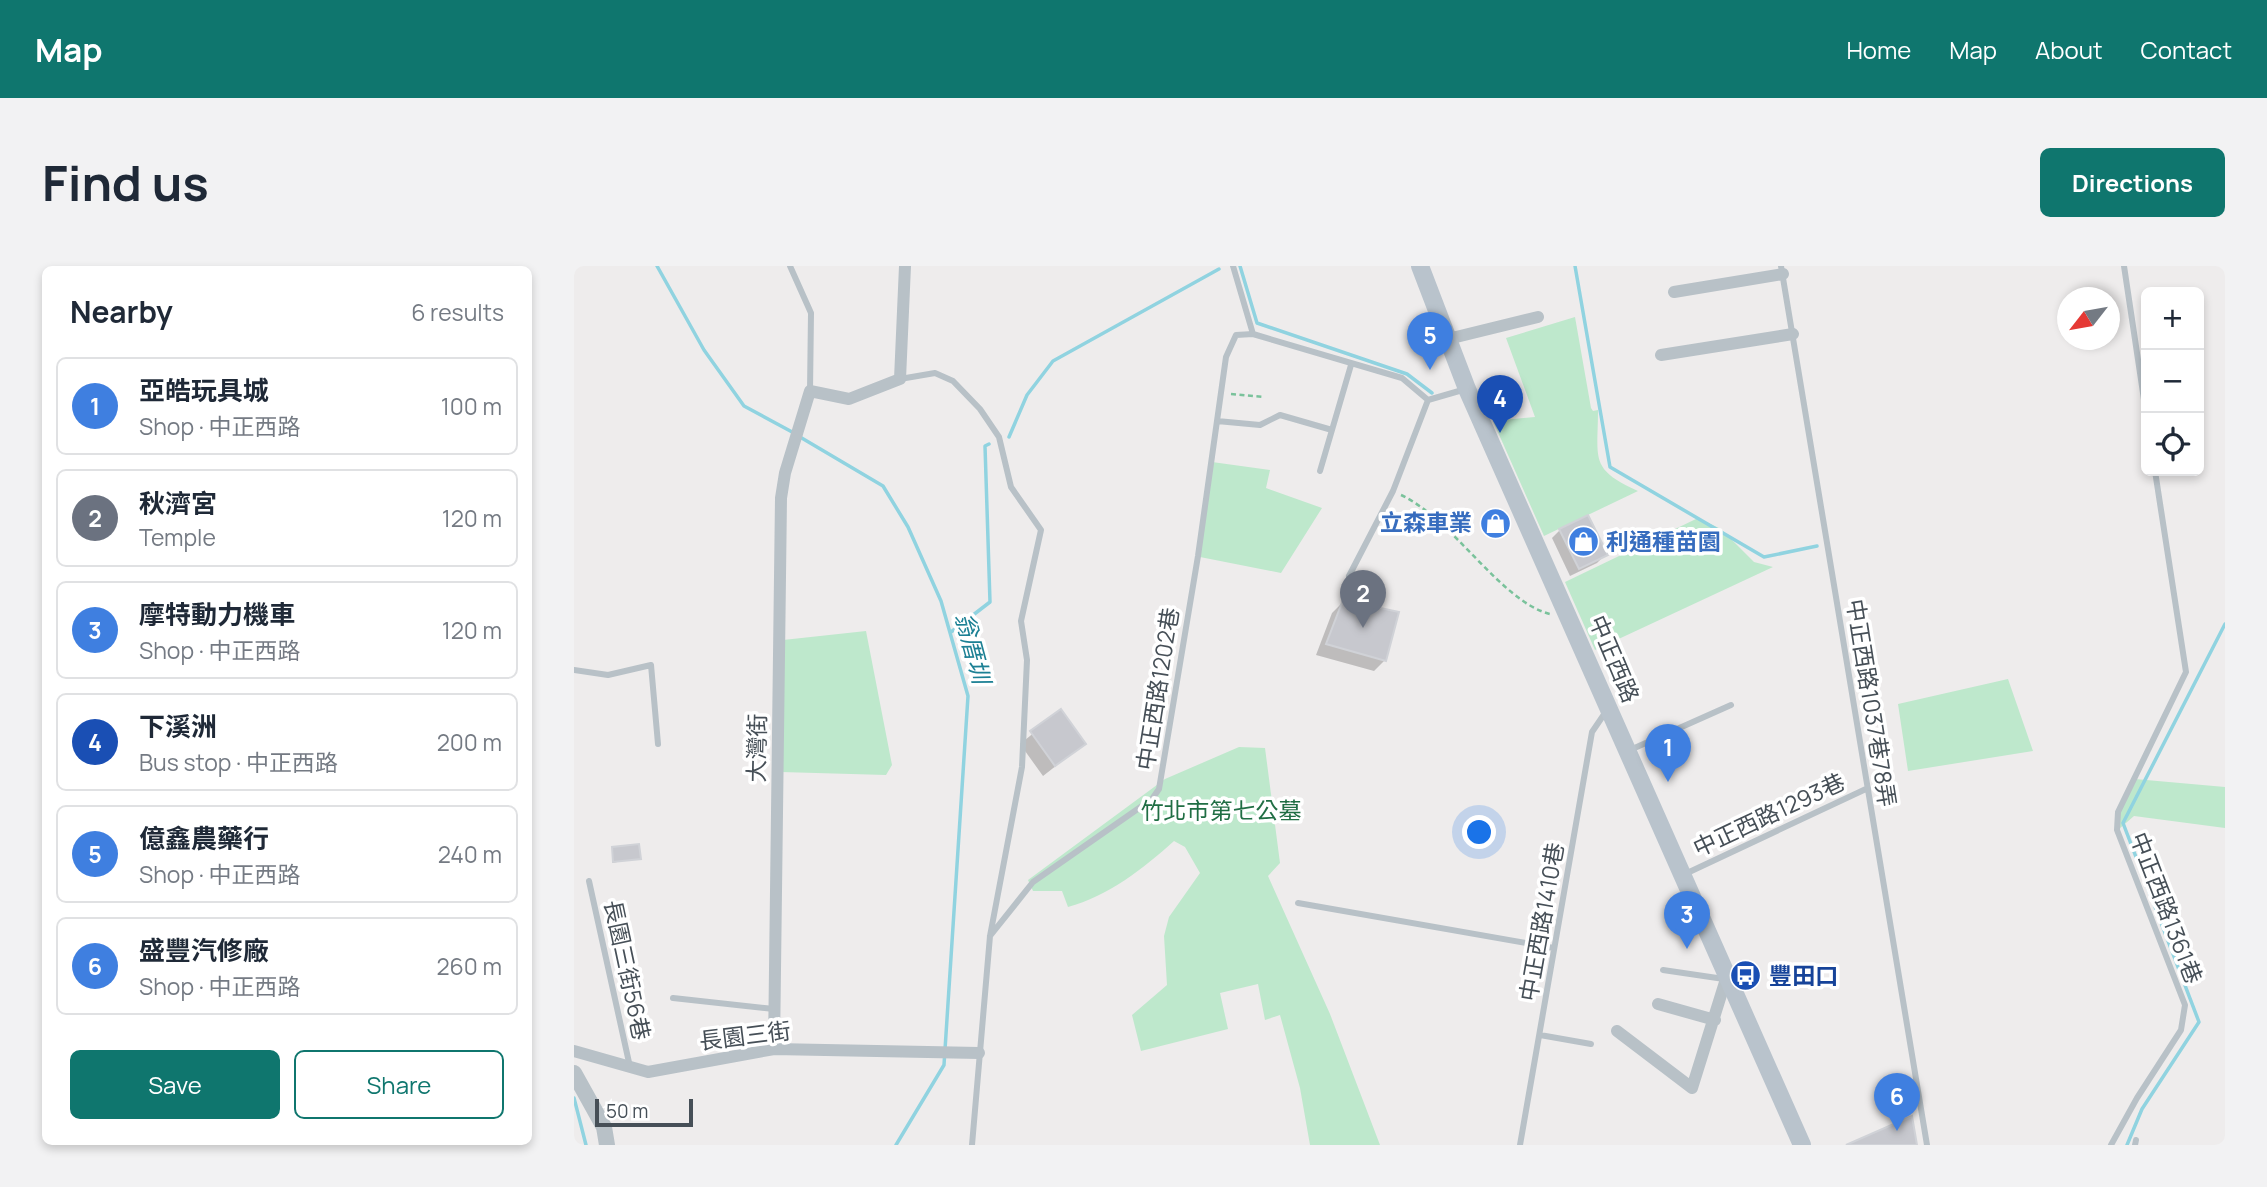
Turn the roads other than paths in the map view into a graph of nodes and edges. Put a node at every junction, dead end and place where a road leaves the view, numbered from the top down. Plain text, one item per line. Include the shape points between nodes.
1 (790, 266) edge
2 (905, 266) edge
3 (1233, 266) edge
4 (1420, 266) edge
5 (2124, 266) edge
6 (1782, 270) edge
7 (1674, 292) dead end
8 (1538, 317) dead end
9 (1253, 334) junction
10 (1793, 334) junction
11 (1448, 339) junction
12 (1661, 355) dead end
13 (1351, 365) junction
14 (900, 379) junction
15 (2141, 380) edge
16 (1468, 389) junction
17 (810, 391) junction
18 (1428, 400) junction
19 (1217, 421) junction
20 (1332, 430) junction
21 (1320, 471) dead end
22 (2156, 476) edge
23 (1349, 576) dead end
24 (574, 670) edge
25 (1731, 705) dead end
26 (1608, 708) junction
27 (658, 744) dead end
28 (1628, 751) junction
29 (1868, 788) junction
30 (1685, 874) junction
31 (589, 881) dead end
32 (1298, 903) dead end
33 (990, 936) junction
34 (1555, 948) junction
35 (1663, 970) dead end
36 (1726, 979) junction
37 (673, 998) dead end
38 (1658, 1004) dead end
39 (774, 1009) junction
40 (1715, 1020) junction
41 (1617, 1031) dead end
42 (1540, 1035) junction
43 (1591, 1044) dead end
44 (774, 1049) junction
45 (574, 1051) edge
46 (979, 1054) junction
47 (630, 1066) junction
48 (574, 1073) edge
49 (607, 1145) edge
50 (972, 1145) edge
51 (1520, 1145) edge
52 (1802, 1145) edge
53 (1927, 1145) edge
54 (2111, 1145) edge

1 - 17 lane via 811,313
2 - 14 street
3 - 9 lane
4 - 11 main road, 中正西路
5 - 15 lane
6 - 7 street
6 - 10 lane, 中正西路1037巷78弄
8 - 11 street
9 - 13 lane
9 - 19 lane, 中正西路1202巷 via 1236,335 1226,357
10 - 12 street
10 - 29 lane, 中正西路1037巷78弄
11 - 16 main road, 中正西路
13 - 18 lane via 1402,378
13 - 20 lane
14 - 17 street via 849,399
14 - 33 lane via 935,373 953,381 999,437 1011,487 1041,530 1021,621 1027,660 1022,767
16 - 18 lane
16 - 26 main road, 中正西路
17 - 39 street, 大灣街 via 781,498
18 - 23 lane via 1393,491
19 - 20 lane via 1260,425 1280,415
19 - 33 lane, 中正西路1202巷 via 1159,789 1152,799 1033,882
20 - 21 lane
22 - 54 lane, 中正西路1361巷 via 2186,672 2118,812 2117,830 2185,1005 2181,1030
24 - 27 lane via 608,675 651,665
25 - 28 lane
26 - 28 main road, 中正西路
26 - 34 lane, 中正西路1410巷 via 1592,732
28 - 30 main road, 中正西路
29 - 30 lane, 中正西路1293巷
29 - 53 lane, 中正西路1037巷78弄
30 - 36 main road, 中正西路
31 - 47 lane, 長園三街56巷
32 - 34 lane
33 - 46 lane
34 - 42 lane, 中正西路1410巷
35 - 36 lane
36 - 40 street
36 - 52 main road, 中正西路
37 - 39 lane
38 - 40 street
39 - 44 street, 大灣街
40 - 41 street via 1692,1088
42 - 43 lane
42 - 51 lane, 中正西路1410巷
44 - 46 street, 長園三街
44 - 47 street, 長園三街 via 649,1072
45 - 47 street, 長園三街
46 - 50 lane
48 - 49 street via 604,1127

